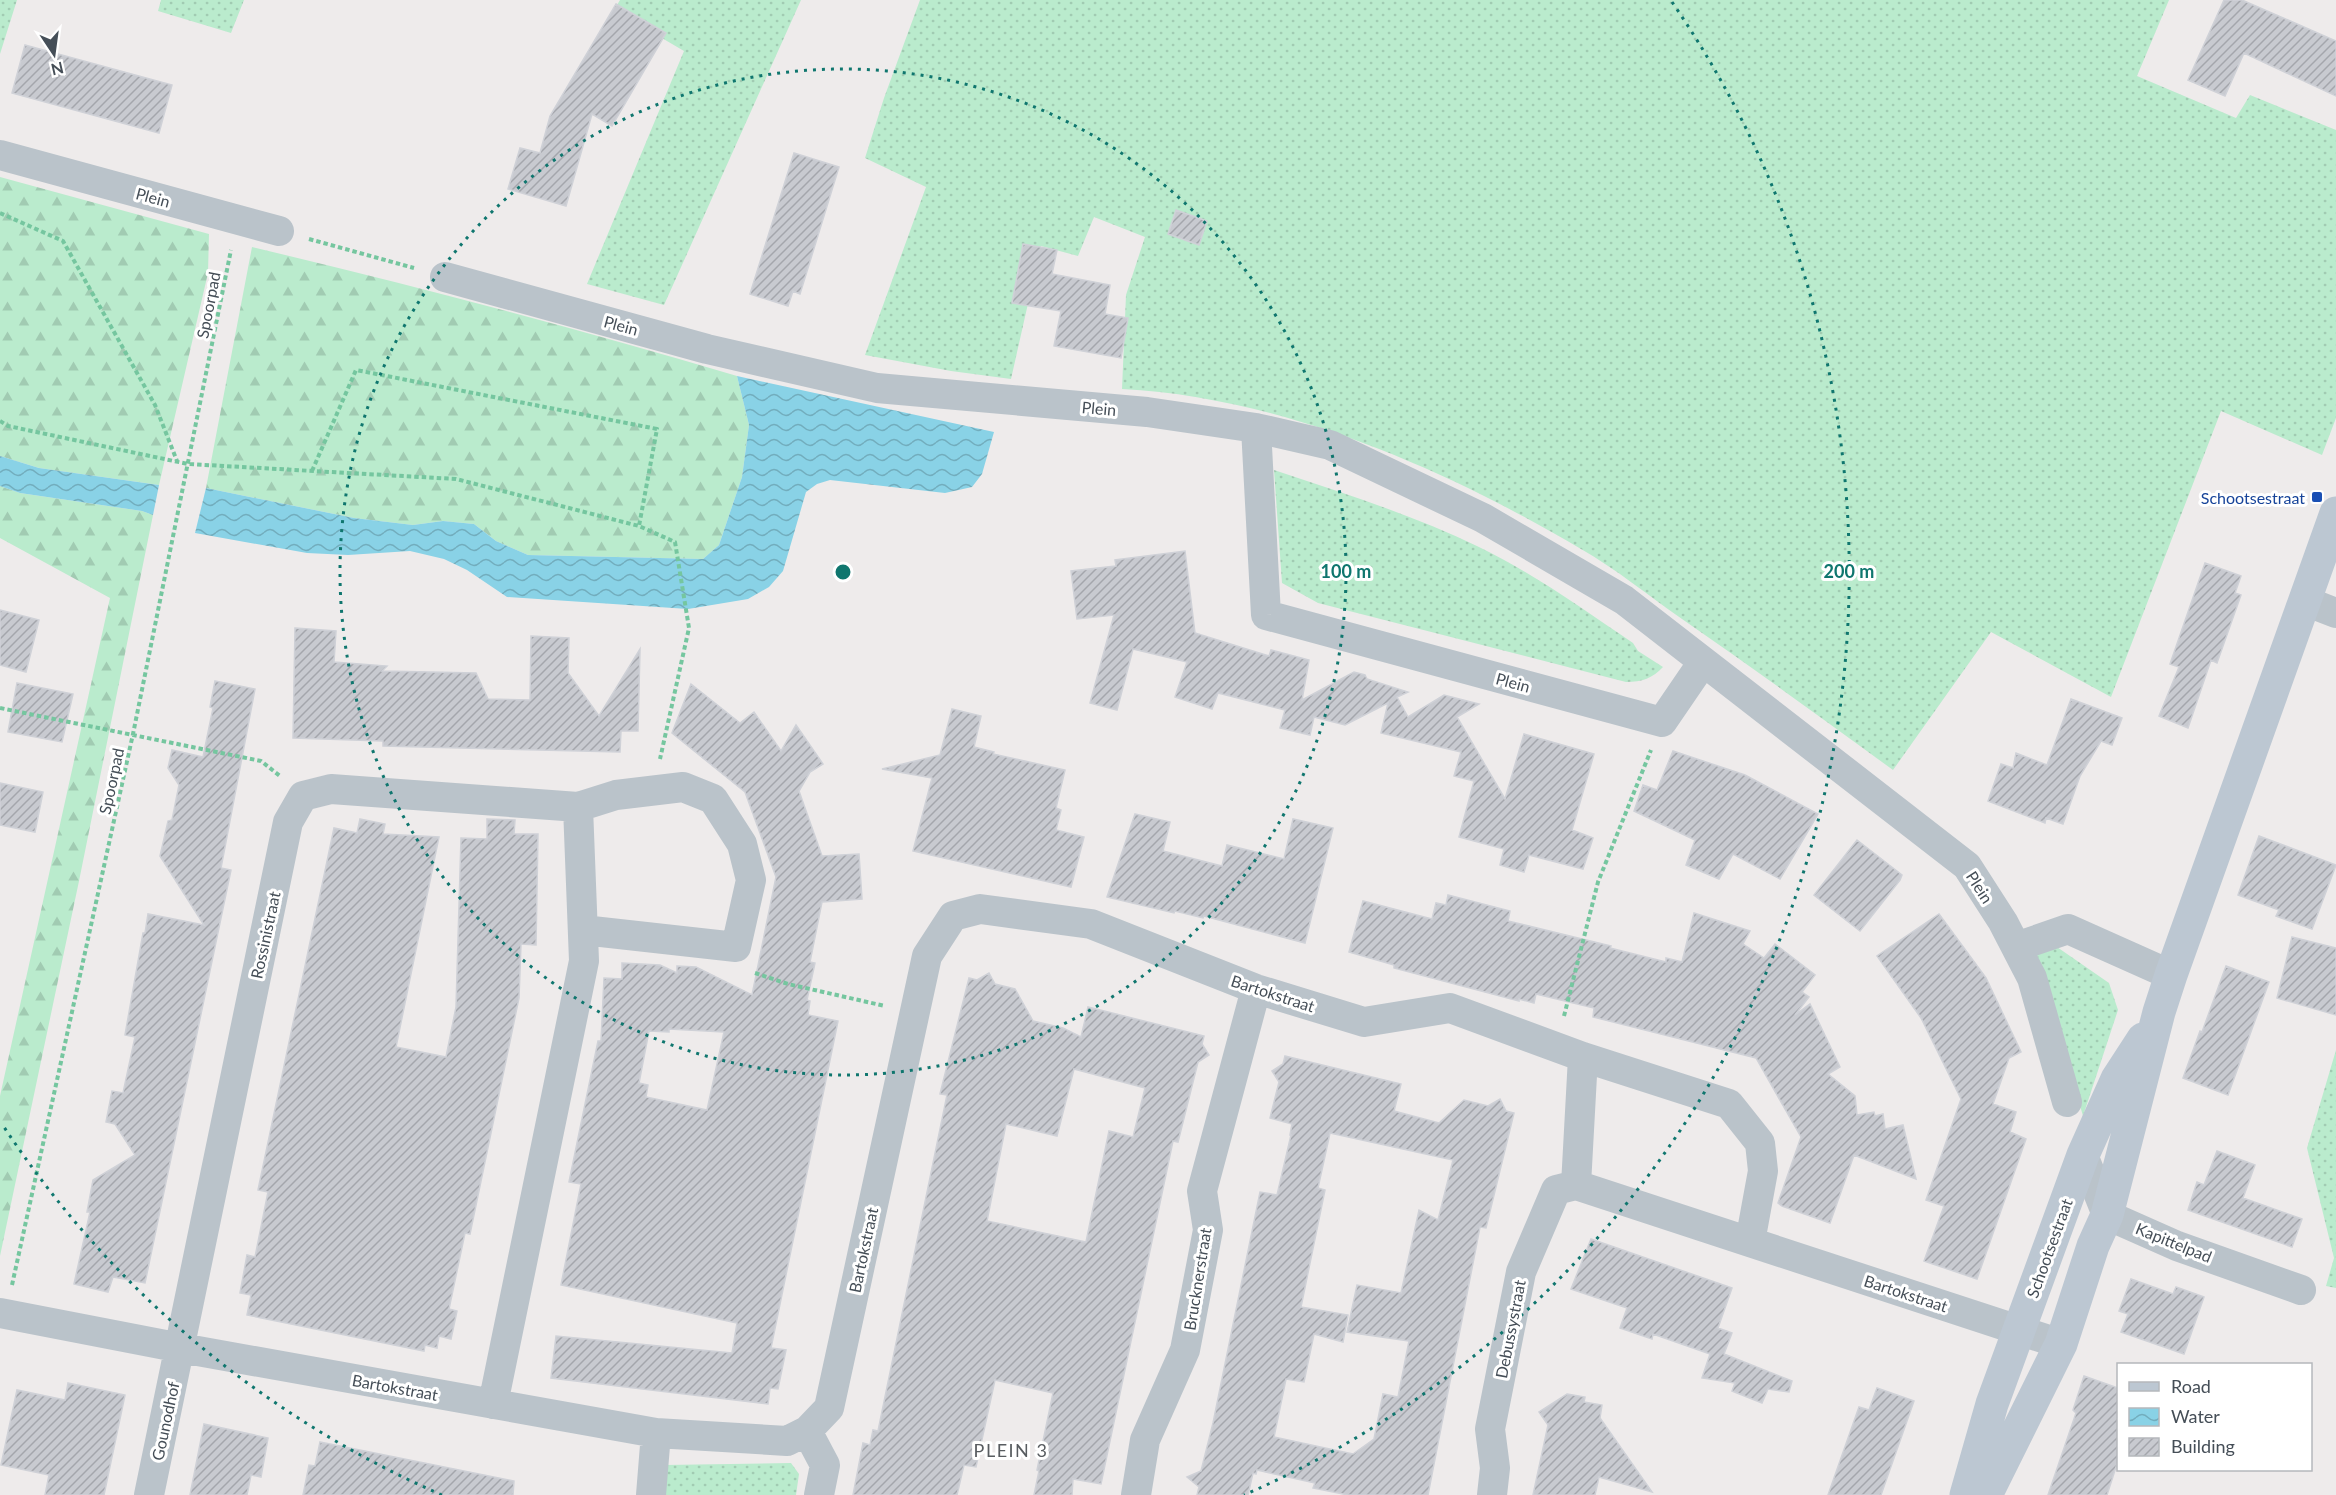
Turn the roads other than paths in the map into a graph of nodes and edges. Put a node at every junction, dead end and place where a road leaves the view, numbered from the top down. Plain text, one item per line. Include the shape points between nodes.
1 (0, 155) edge
2 (279, 231) road end
3 (445, 277) road end
4 (1256, 428) junction
5 (2336, 513) edge
6 (2305, 601) junction
7 (2336, 613) edge
8 (1703, 662) junction
9 (578, 807) junction
10 (583, 930) junction
11 (2016, 947) junction
12 (2171, 975) junction
13 (1256, 989) junction
14 (2159, 1012) junction
15 (1569, 1052) junction
16 (2067, 1102) dead end
17 (2083, 1155) junction
18 (1576, 1185) junction
19 (2107, 1215) junction
20 (1750, 1242) junction
21 (2301, 1290) dead end
22 (3, 1313) edge
23 (2018, 1330) junction
24 (2061, 1344) junction
25 (181, 1348) junction
26 (493, 1404) junction
27 (807, 1431) junction
28 (656, 1433) junction
29 (149, 1495) edge
30 (651, 1495) edge
31 (819, 1495) edge
32 (1136, 1495) edge
33 (1492, 1495) edge
34 (1966, 1495) edge
35 (1986, 1495) edge

1 - 2 street, Plein
3 - 4 street, Plein via 707,349 877,388 1147,412
4 - 8 street, Plein via 1330,445 1483,518 1624,600
4 - 8 street, Plein via 1266,615 1662,722
5 - 6 main road, Schootsestraat
6 - 7 street
6 - 12 main road, Schootsestraat
8 - 11 street, Plein via 1967,866
9 - 10 street
9 - 10 street via 616,795 683,787 713,799 742,844 751,880 736,947
9 - 25 street, Rossinistraat via 330,789 303,796 288,822
10 - 26 street via 584,960
11 - 12 street via 2068,929
11 - 16 street, Plein via 2032,978
12 - 14 main road, Schootsestraat
13 - 15 street, Bartokstraat via 1364,1022 1450,1008
13 - 27 street, Bartokstraat via 1091,924 980,909 953,916 927,956 829,1408
13 - 32 street, Brucknerstraat via 1202,1191 1208,1230 1185,1350 1145,1440
14 - 17 main road, Schootsestraat via 2117,1079
14 - 19 main road, Schootsestraat
15 - 18 street
15 - 20 street, Bartokstraat via 1729,1104 1760,1143 1762,1171
17 - 19 street
17 - 23 main road, Schootsestraat
18 - 20 street, Bartokstraat
18 - 33 street, Debussystraat via 1556,1190 1521,1272 1490,1429 1495,1468
19 - 21 street, Kapittelpad via 2177,1246
19 - 24 main road, Schootsestraat
20 - 23 street, Bartokstraat
22 - 25 street, Bartokstraat
23 - 24 street, Bartokstraat
23 - 34 main road, Schootsestraat
24 - 35 main road, Schootsestraat
25 - 26 street, Bartokstraat
25 - 29 street, Gounodhof
26 - 28 street, Bartokstraat
27 - 28 street, Bartokstraat via 787,1441
27 - 31 street via 825,1465
28 - 30 street

